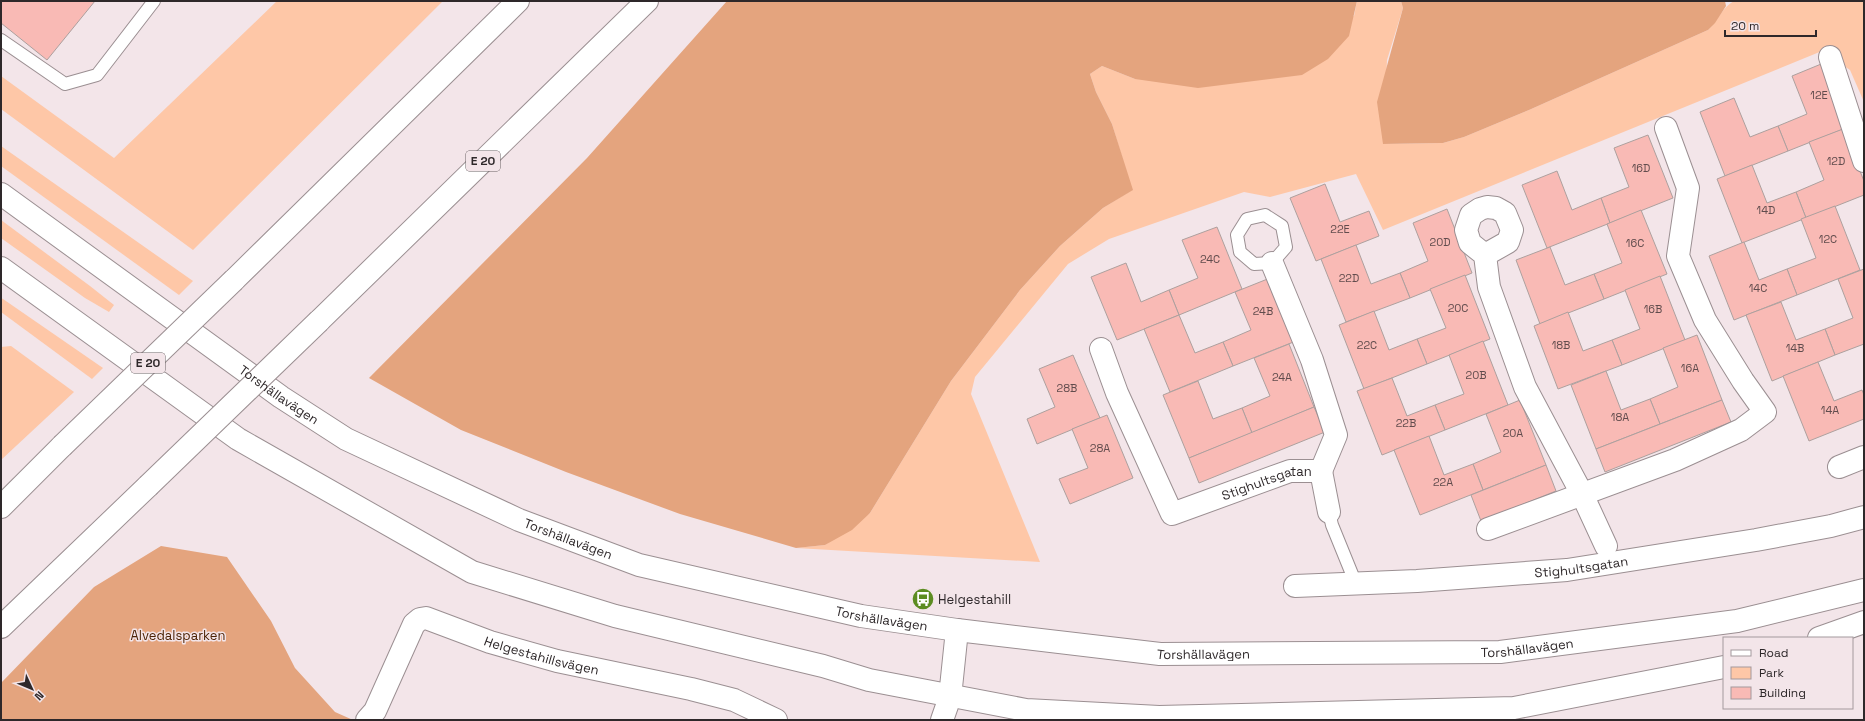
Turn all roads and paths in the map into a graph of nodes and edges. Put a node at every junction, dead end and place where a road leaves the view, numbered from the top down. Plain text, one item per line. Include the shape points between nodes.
1 (154, 1) edge
2 (518, 1) edge
3 (646, 1) edge
4 (1, 40) edge
5 (1830, 57) dead end
6 (1666, 128) dead end
7 (1864, 162) edge
8 (1, 194) edge
9 (1485, 255) dead end
10 (1272, 263) junction
11 (1, 268) edge
12 (1101, 349) dead end
13 (1864, 457) edge
14 (1839, 467) dead end
15 (1321, 471) junction
16 (1582, 494) junction
17 (1, 507) edge
18 (1329, 512) joint
19 (1864, 516) edge
20 (1488, 529) dead end
21 (1610, 555) junction
22 (1356, 584) junction
23 (1295, 586) dead end
24 (1864, 590) edge
25 (1864, 622) edge
26 (1, 627) edge
27 (957, 630) junction
28 (1822, 637) edge
29 (1723, 667) edge
30 (950, 697) junction
31 (367, 720) edge
32 (776, 720) edge
33 (942, 720) edge

1 - 4 lane via 97,75 65,84
2 - 17 main road, E 20, bridge
3 - 26 main road, E 20, bridge
5 - 7 main road
6 - 16 main road via 1688,188 1678,256 1705,320 1765,412 1741,430 1688,454
8 - 27 main road, Torshällavägen via 281,397 346,439 519,520 639,565 861,616
9 - 16 main road via 1489,287 1525,388
10 - 10 lane via 1286,247 1282,226 1264,215 1247,219 1237,235 1240,252 1254,264
10 - 15 main road, Stighultsgatan via 1312,360 1336,435
11 - 30 main road via 238,439 472,572 616,616 823,666 869,680
12 - 15 main road, Stighultsgatan via 1148,464 1172,514 1290,471
13 - 14 main road
15 - 18 main road
16 - 20 main road
16 - 21 main road
18 - 22 lane
19 - 21 main road, Stighultsgatan via 1824,528
21 - 22 main road, Stighultsgatan via 1567,570
22 - 23 main road, Stighultsgatan
24 - 27 main road, Torshällavägen via 1738,621 1500,652 1160,654
25 - 28 main road
27 - 30 main road
29 - 30 main road via 1514,708 1159,717 1026,710
30 - 33 main road
31 - 32 main road, Helgestahillsvägen via 375,711 414,624 426,618 490,642 558,661 734,700

